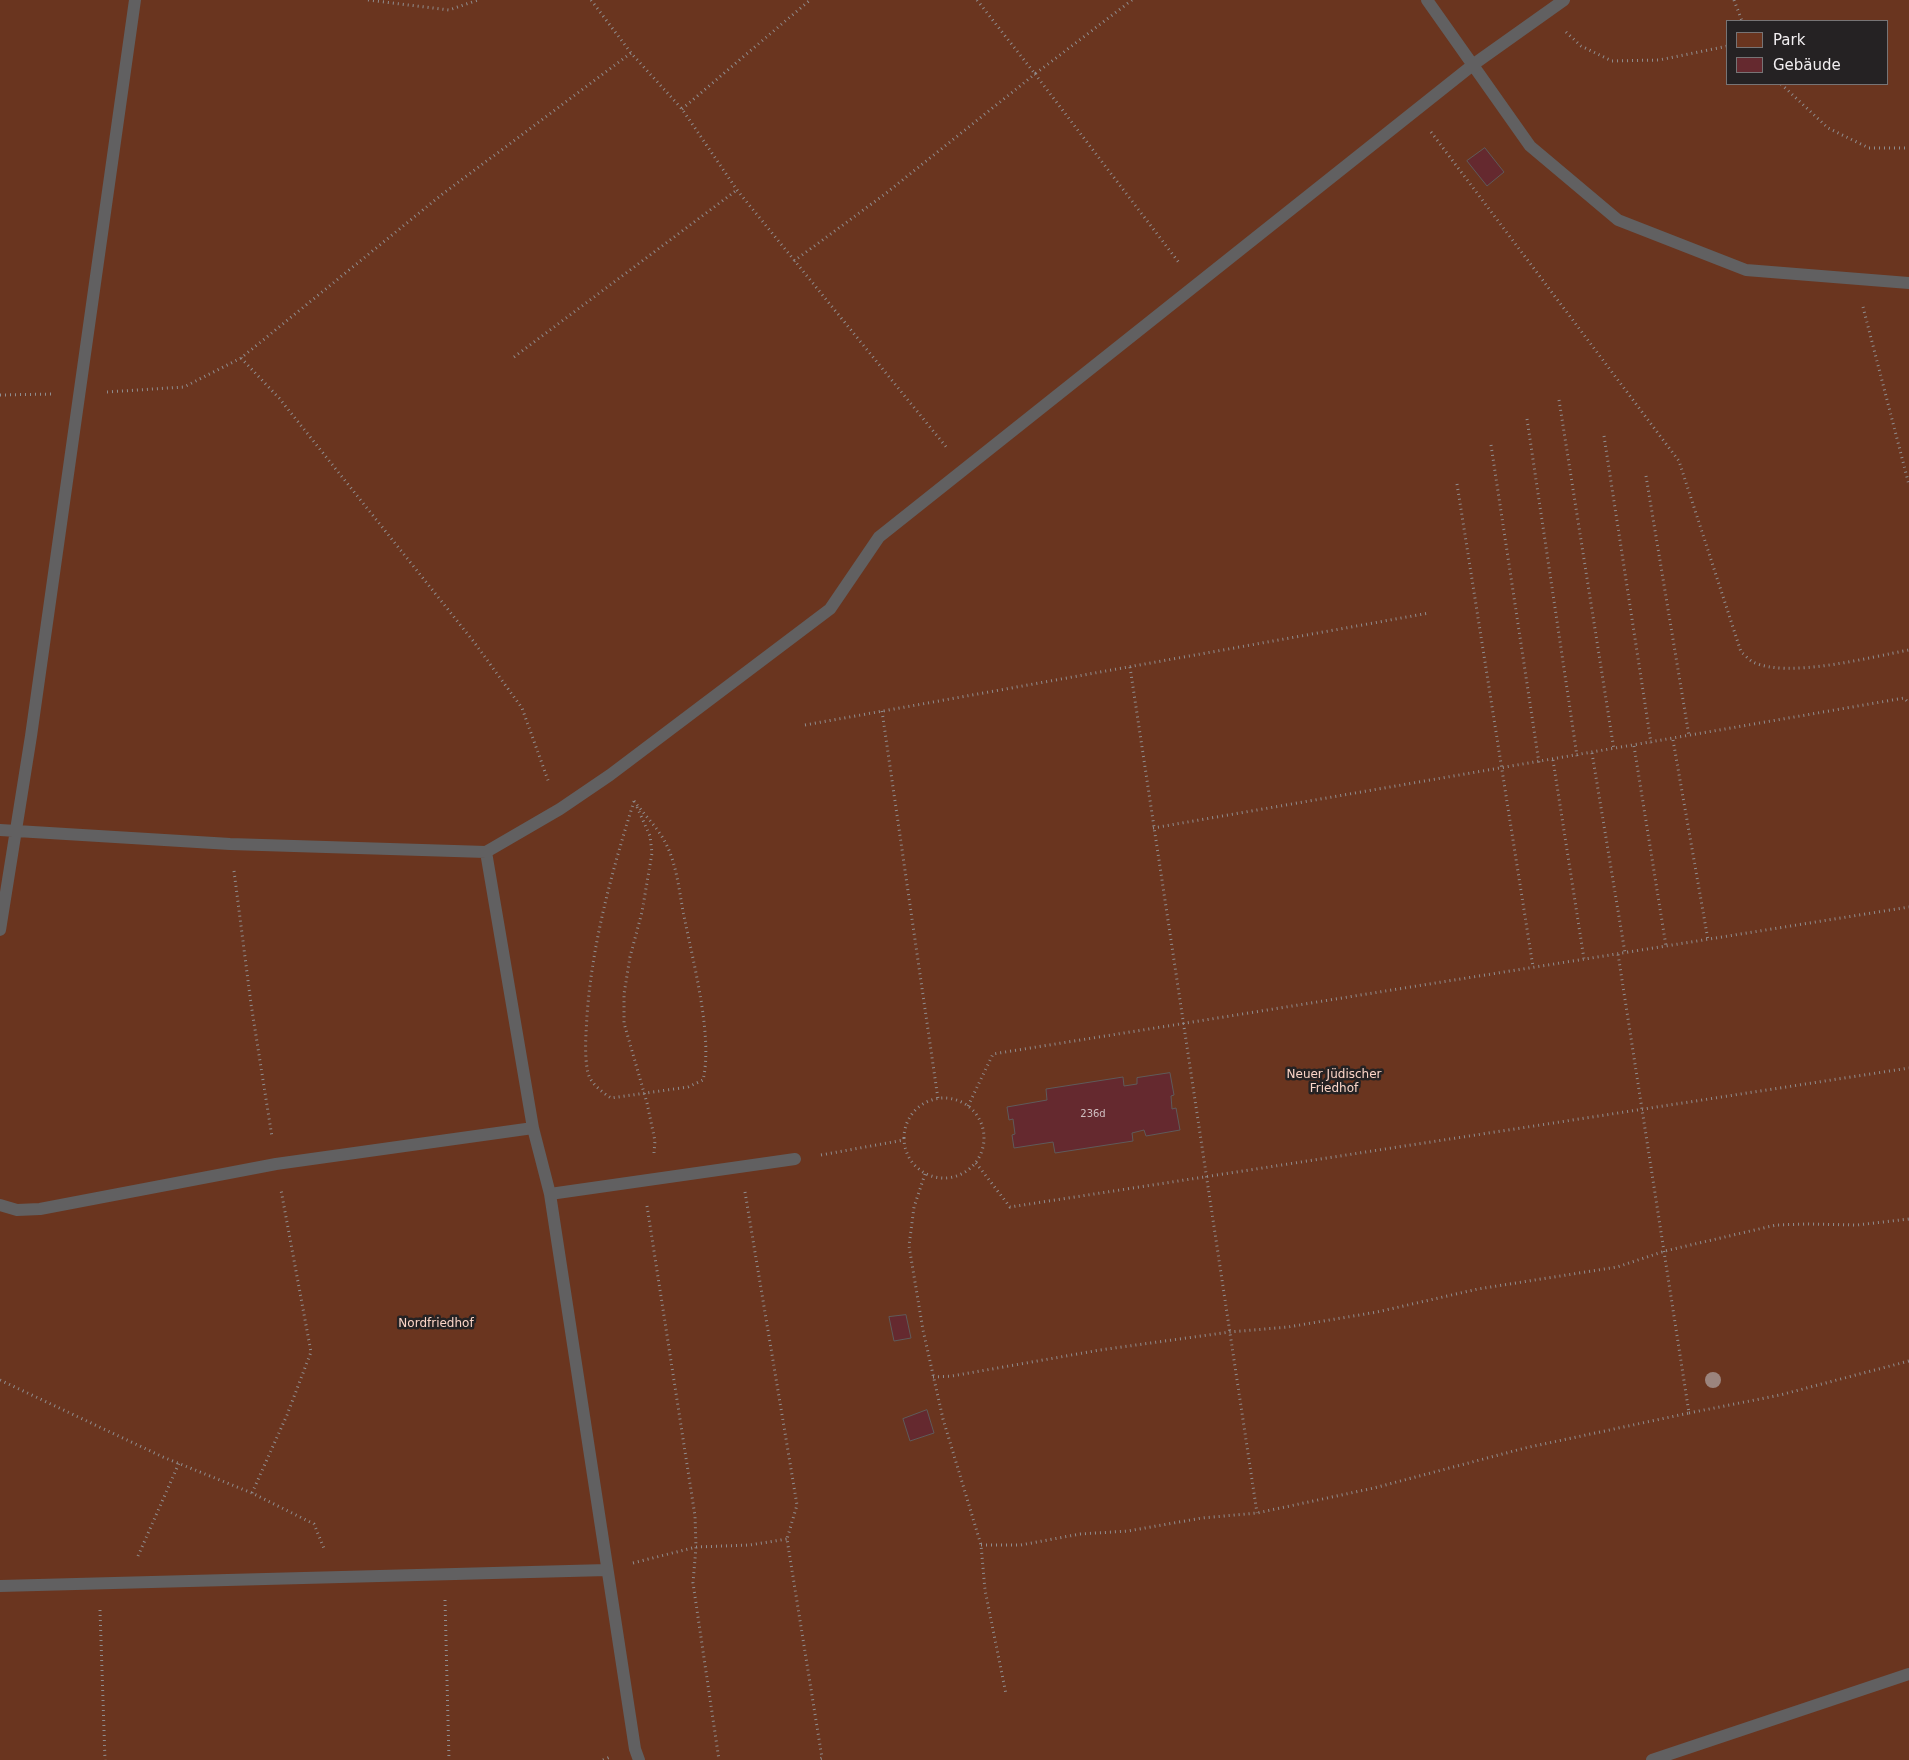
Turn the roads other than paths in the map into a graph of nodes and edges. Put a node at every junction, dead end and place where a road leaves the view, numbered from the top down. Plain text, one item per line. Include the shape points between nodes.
1 (135, 0) edge
2 (1427, 0) edge
3 (1564, 0) edge
4 (1474, 64) junction
5 (1909, 283) edge
6 (0, 830) edge
7 (15, 832) junction
8 (486, 852) junction
9 (0, 930) edge
10 (533, 1128) junction
11 (795, 1159) road end
12 (550, 1194) junction
13 (0, 1205) edge
14 (607, 1570) junction
15 (0, 1586) edge
16 (1909, 1674) edge
17 (639, 1760) edge
18 (1652, 1760) edge

1 - 7 lane
2 - 4 lane
3 - 4 lane
4 - 5 lane via 1530,146 1618,220 1746,270
4 - 8 lane via 880,537 830,609 620,767 560,809
6 - 7 lane
7 - 8 lane via 230,844
7 - 9 lane
8 - 10 lane
10 - 12 lane
10 - 13 lane via 276,1164 40,1209 17,1210
11 - 12 lane
12 - 14 lane
14 - 15 lane
14 - 17 lane
16 - 18 lane

